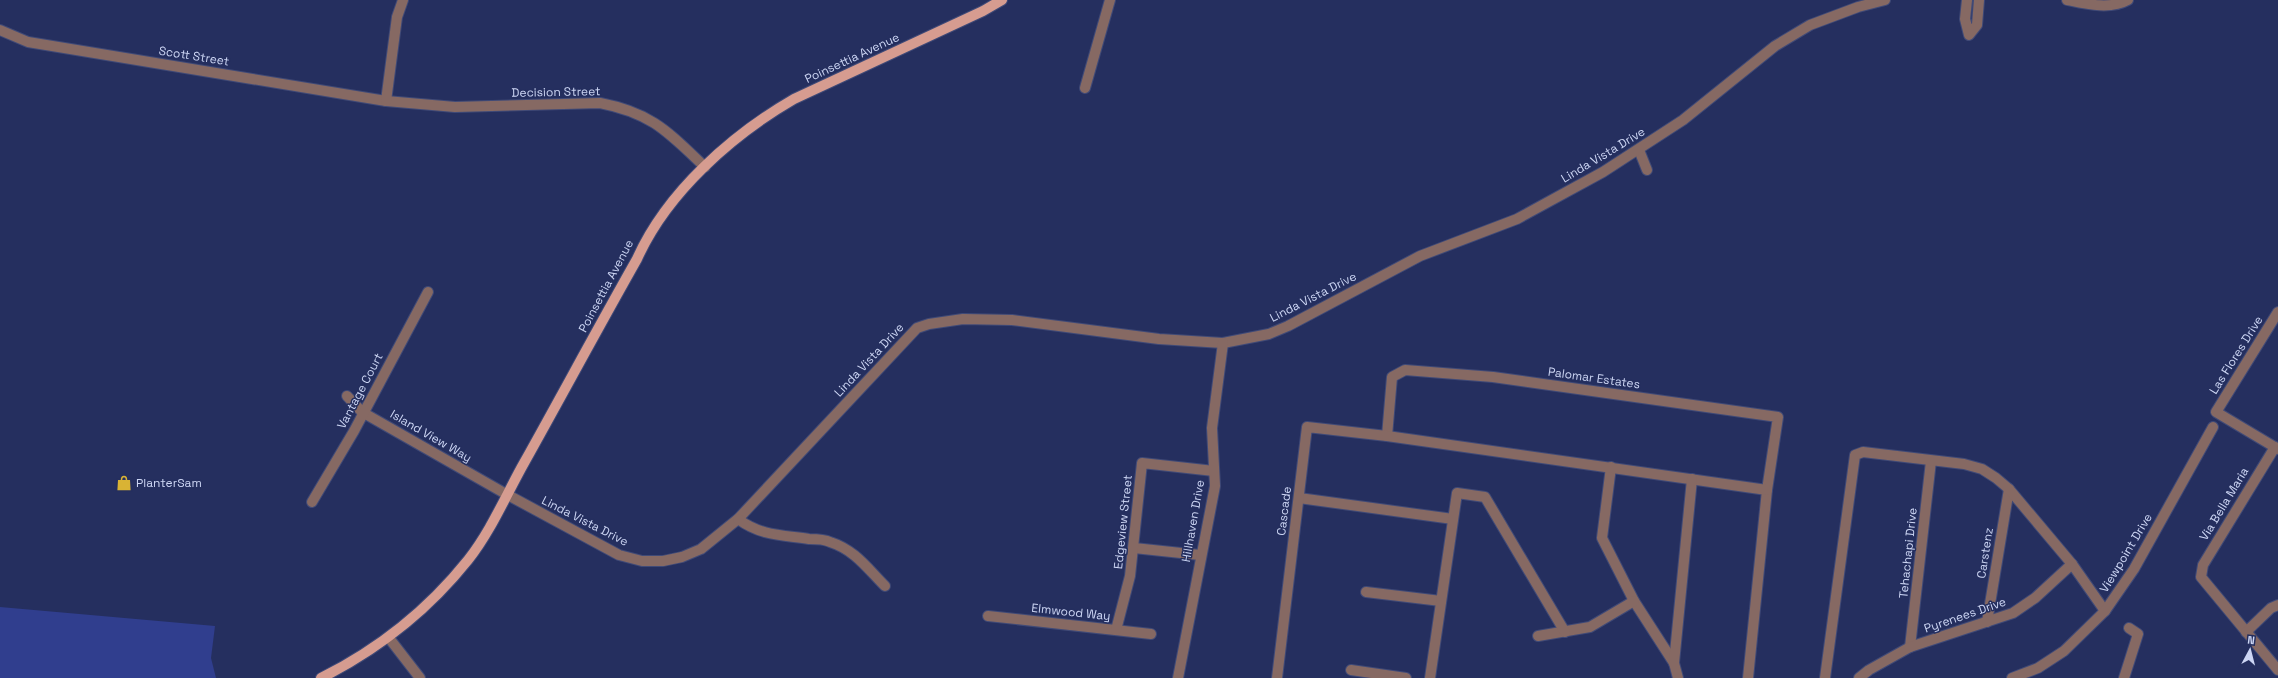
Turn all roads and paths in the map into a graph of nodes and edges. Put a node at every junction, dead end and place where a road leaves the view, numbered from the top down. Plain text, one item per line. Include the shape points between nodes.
1 (403, 0) edge
2 (1002, 0) edge
3 (1110, 0) edge
4 (1885, 0) edge
5 (1967, 0) edge
6 (1980, 0) edge
7 (2067, 0) edge
8 (2128, 0) edge
9 (0, 30) edge
10 (1085, 88) dead end
11 (386, 100) junction
12 (1639, 150) junction
13 (705, 167) junction
14 (1647, 170) dead end
15 (428, 292) dead end
16 (2278, 312) edge
17 (1223, 343) junction
18 (347, 396) dead end
19 (362, 412) junction
20 (2213, 427) dead end
21 (1388, 436) junction
22 (2276, 448) edge
23 (1931, 461) junction
24 (1611, 468) junction
25 (1214, 471) junction
26 (1692, 479) junction
27 (2009, 489) junction
28 (1767, 490) junction
29 (506, 494) junction
30 (1299, 498) junction
31 (312, 502) dead end
32 (738, 519) junction
33 (1453, 519) junction
34 (1134, 548) junction
35 (1200, 555) junction
36 (2072, 564) junction
37 (885, 586) dead end
38 (1366, 592) dead end
39 (1441, 601) junction
40 (1634, 601) junction
41 (2278, 605) edge
42 (2105, 611) junction
43 (988, 616) dead end
44 (1987, 622) junction
45 (2129, 628) dead end
46 (1116, 630) junction
47 (1565, 632) junction
48 (2246, 632) junction
49 (1151, 634) dead end
50 (1538, 636) dead end
51 (389, 638) junction
52 (1910, 647) junction
53 (1674, 663) junction
54 (1351, 670) dead end
55 (2278, 670) edge
56 (321, 678) edge
57 (420, 678) edge
58 (1178, 678) edge
59 (1277, 678) edge
60 (1406, 678) edge
61 (1430, 678) edge
62 (1678, 678) edge
63 (1748, 678) edge
64 (1825, 678) edge
65 (1859, 678) edge
66 (2012, 678) edge
67 (2124, 678) edge

1 - 11 street via 397,17
2 - 13 main road, Poinsettia Avenue via 794,99 768,114
3 - 10 street
4 - 12 street, Linda Vista Drive via 1858,7 1808,26 1775,46 1683,120
5 - 6 street via 1965,19 1969,35 1978,25
7 - 8 street via 2099,5 2121,4
9 - 11 street, Scott Street via 28,42
11 - 13 street, Decision Street via 455,107 600,103 623,107 648,117
12 - 14 street
12 - 17 street, Linda Vista Drive via 1517,219 1420,256 1288,326 1269,334
13 - 29 main road, Poinsettia Avenue via 683,190 646,239
15 - 19 street, Vantage Court
16 - 22 street, Las Flores Drive via 2216,412
17 - 25 street, Hillhaven Drive via 1212,428
17 - 32 street, Linda Vista Drive via 1159,339 1012,320 963,320 929,324 910,334
18 - 19 street, Island View Way
19 - 29 street, Island View Way
19 - 31 street, Vantage Court
20 - 42 street, Viewpoint Drive via 2134,569
21 - 24 street
21 - 28 street, Palomar Estates via 1392,377 1406,370 1493,376 1778,417
21 - 30 street, Cascade via 1307,426
22 - 48 street, Via Bella Maria via 2203,565 2201,577
23 - 27 street via 1964,464 1982,469
23 - 52 street, Tehachapi Drive
23 - 64 street via 1863,452 1855,455
24 - 26 street
24 - 40 street via 1602,538
25 - 34 street, Edgeview Street via 1142,463
25 - 35 street, Hillhaven Drive via 1215,486
26 - 28 street
26 - 53 street
27 - 36 street
27 - 44 street, Carstenz
28 - 63 street
29 - 32 street, Linda Vista Drive via 619,555 642,561 663,561 701,550
29 - 51 main road, Poinsettia Avenue via 469,559 428,605
30 - 33 street
30 - 59 street, Cascade
32 - 37 street via 762,533 829,541 864,562
33 - 39 street
33 - 47 street via 1457,493 1486,497
34 - 35 street
34 - 46 street, Edgeview Street via 1130,576
35 - 58 street, Hillhaven Drive
36 - 42 street
36 - 44 street, Pyrenees Drive via 2013,613
38 - 39 street
39 - 61 street
40 - 47 street via 1590,627
40 - 53 street
41 - 48 street via 2271,608
42 - 66 street, Viewpoint Drive via 2064,651 2038,668
43 - 46 street, Elmwood Way
44 - 52 street, Pyrenees Drive
45 - 67 street via 2138,634
46 - 49 street, Elmwood Way
47 - 50 street
48 - 55 street
51 - 56 main road, Poinsettia Avenue via 349,664
51 - 57 street
52 - 65 street, Pyrenees Drive
53 - 62 street
54 - 60 street

